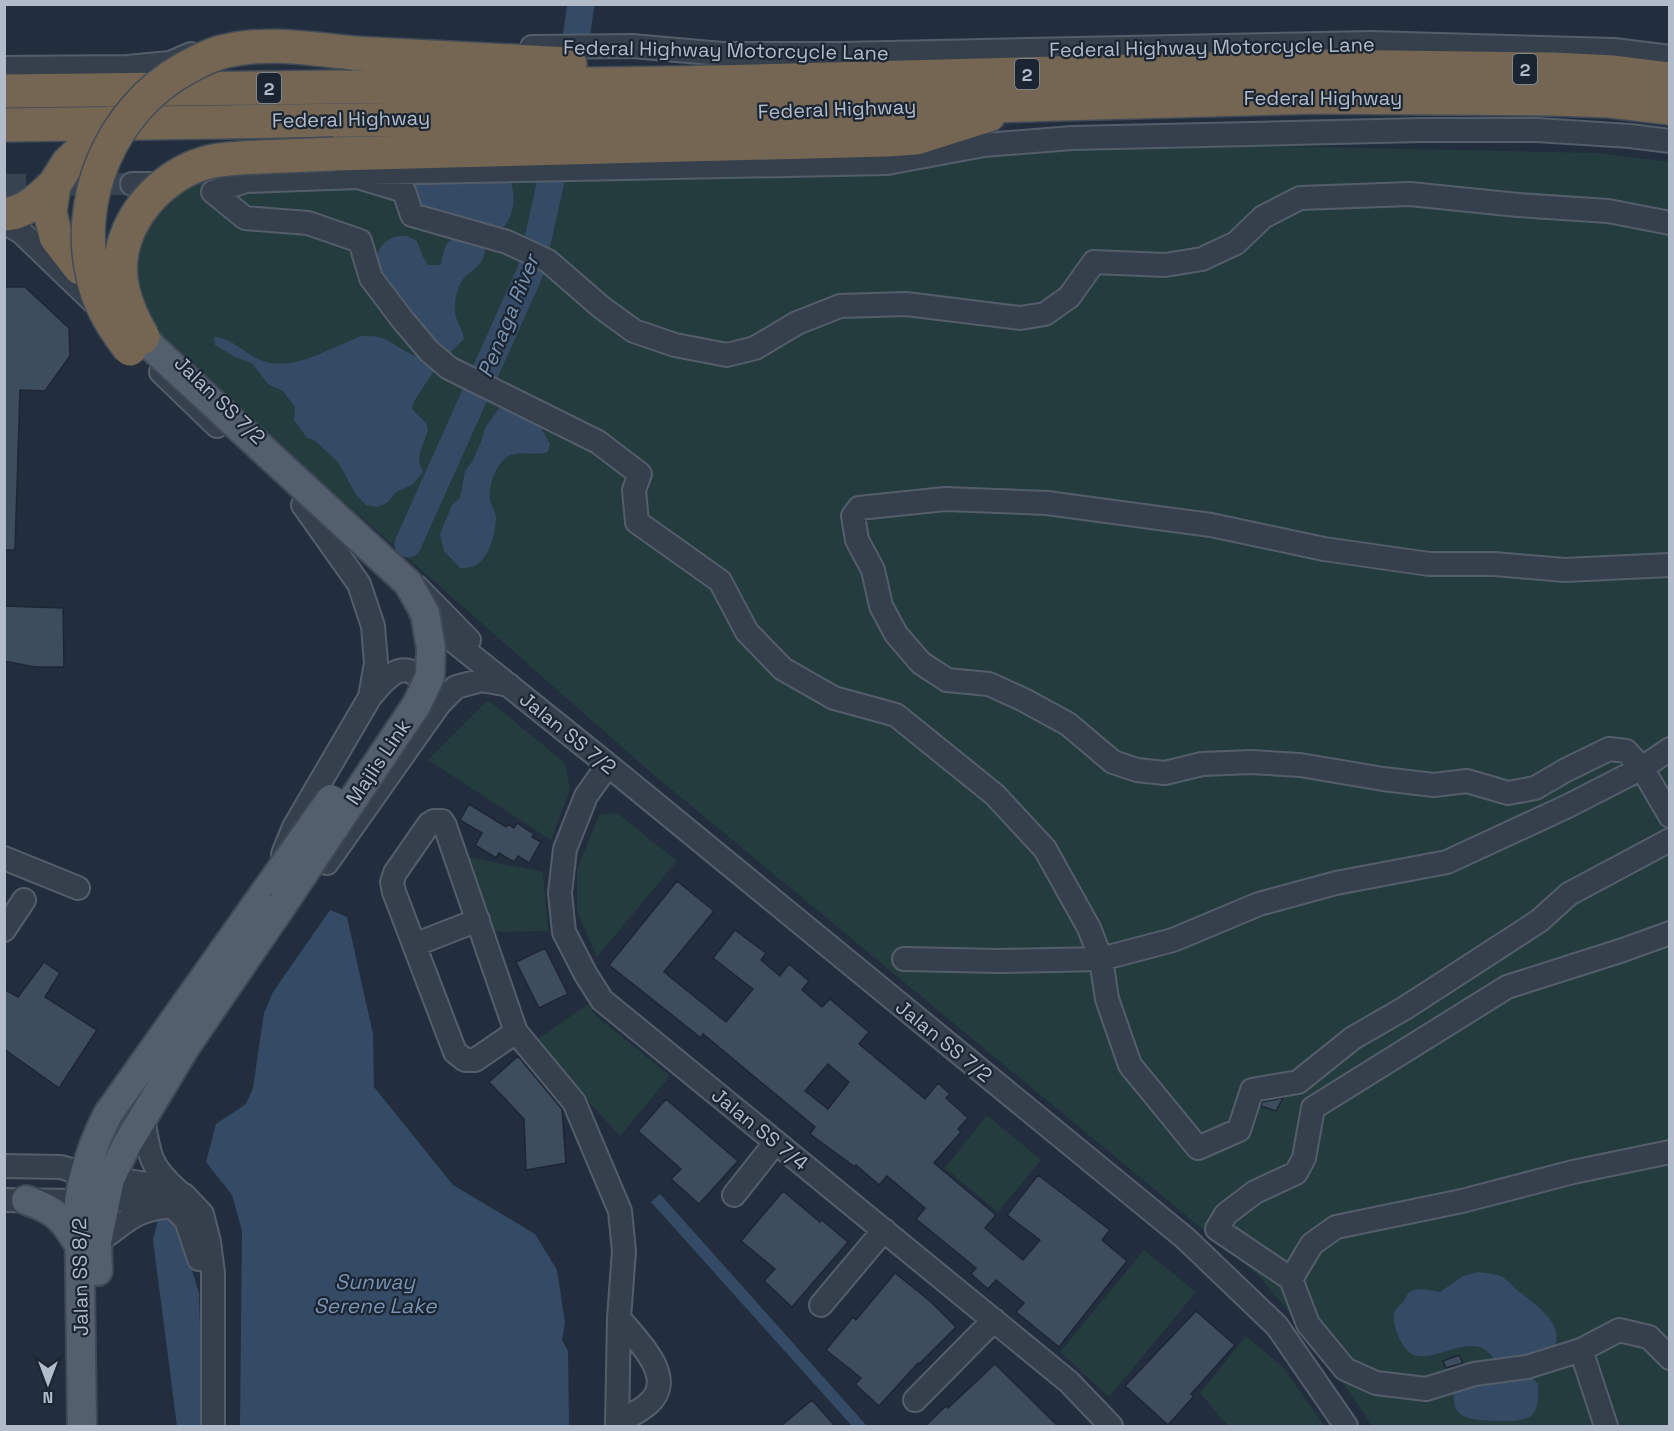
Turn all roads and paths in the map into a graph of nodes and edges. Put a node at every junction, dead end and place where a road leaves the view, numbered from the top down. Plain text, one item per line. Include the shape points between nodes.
1 (1670, 57) edge
2 (4, 68) edge
3 (1670, 78) edge
4 (660, 83) junction
5 (4, 91) edge
6 (1670, 108) edge
7 (110, 123) junction
8 (4, 125) edge
9 (631, 131) junction
10 (1670, 141) edge
11 (132, 184) tunnel mouth
12 (174, 184) junction
13 (54, 185) junction
14 (1670, 223) edge
15 (9, 226) edge
16 (80, 268) joint
17 (108, 305) junction
18 (137, 343) junction
19 (223, 418) junction
20 (303, 505) junction
21 (1670, 565) edge
22 (511, 686) junction
23 (370, 697) junction
24 (408, 748) junction
25 (1670, 749) edge
26 (608, 765) junction
27 (1642, 768) junction
28 (1670, 816) edge
29 (1670, 840) edge
30 (4, 858) edge
31 (78, 888) dead end
32 (278, 892) junction
33 (24, 900) dead end
34 (478, 920) junction
35 (4, 930) edge
36 (1670, 933) edge
37 (414, 945) junction
38 (904, 958) dead end
39 (1101, 959) junction
40 (516, 1032) junction
41 (149, 1106) junction
42 (776, 1142) junction
43 (1670, 1152) edge
44 (4, 1166) edge
45 (94, 1188) junction
46 (734, 1195) dead end
47 (15, 1200) edge
48 (178, 1201) junction
49 (884, 1230) junction
50 (88, 1244) junction
51 (1291, 1279) junction
52 (821, 1305) dead end
53 (619, 1318) junction
54 (994, 1320) junction
55 (1581, 1350) junction
56 (1670, 1358) edge
57 (915, 1400) dead end
58 (1096, 1422) edge
59 (617, 1425) edge
60 (82, 1426) edge
61 (100, 1426) edge
62 (213, 1426) edge
63 (1346, 1426) edge
64 (1606, 1426) edge

1 - 2 street, Federal Highway Motorcycle Lane via 1614,50 1371,43 722,54 632,46 413,45 253,34 217,42 170,63
3 - 4 highway, Federal Highway / 2 via 1553,69 1316,66
4 - 5 highway, Federal Highway / 2
4 - 18 highway, bridge via 634,68 275,46 245,47 201,60 173,75 132,113 110,145 91,200 88,221 94,280 105,313
6 - 9 highway, Federal Highway / 2 via 1552,99 1329,97 1028,103
7 - 8 highway, Federal Highway / 2
7 - 9 highway, Federal Highway / 2 via 498,117
7 - 13 highway via 68,163
9 - 18 highway, bridge via 213,160 176,175 156,190 135,217 124,243 122,289
10 - 12 street via 1537,130 1083,138 984,145 887,163 232,177
11 - 12 street
12 - 17 street via 141,218
13 - 15 highway via 18,211
13 - 16 highway via 50,212 56,237
14 - 39 street via 1608,211 1410,194 1300,198 1263,217 1236,243 1202,260 1165,265 1094,262 1069,297 1045,314 1020,318 906,304 840,306 797,323 755,348 727,355 675,345 634,331 548,261 507,242 412,215 404,191 358,177 246,181 213,192 245,218 308,223 360,241 371,278 429,351 448,368 598,442 640,474 634,490 637,522 720,581 747,632 783,669 834,698 896,715 995,795 1044,849 1089,928
15 - 17 street
16 - 17 street, Jalan SS 7/2
17 - 19 street, Jalan SS 7/2 via 184,396
18 - 32 main road, Majlis Link, bridge via 376,578 405,610 414,635 414,666 396,706
19 - 20 street, Jalan SS 7/2
19 - 22 street, Jalan SS 7/2 via 450,618
20 - 22 street, Jalan SS 7/2 via 441,632
20 - 23 street via 359,584 373,626 376,663
21 - 27 street via 1565,570 1429,564 1324,549 1211,525 1047,503 945,499 859,508 853,516 857,540 873,570 881,606 896,634 921,663 947,680 988,684 1024,700 1068,724 1113,762 1137,770 1165,773 1202,764 1251,762 1300,765 1434,785 1467,781 1508,793 1535,788 1609,749 1626,752
22 - 24 street via 482,680 456,687
22 - 26 street, Jalan SS 7/2
23 - 24 street via 397,671 408,670 426,682 423,718
23 - 32 street via 294,828
24 - 41 street via 191,1057
25 - 27 street
26 - 42 street, Jalan SS 7/4 via 586,796 565,849 560,893 564,932 602,1000
26 - 63 street, Jalan SS 7/2 via 1185,1238 1277,1326
27 - 28 street
27 - 39 street via 1447,862 1336,883 1259,904 1173,940
29 - 39 street via 1569,894 1539,921 1353,1038 1298,1082 1252,1090 1239,1130 1198,1148 1130,1065 1107,999
30 - 31 street
32 - 41 main road, Majlis Link
32 - 45 main road, Majlis Link via 108,1114 96,1138
33 - 35 street
34 - 37 street
34 - 37 street via 446,826 442,821 434,821 392,882
34 - 40 street
36 - 51 street via 1507,987 1313,1108 1304,1158 1296,1173 1255,1192 1226,1214 1217,1229
37 - 40 street via 455,1052 465,1060 475,1060
38 - 39 street
40 - 53 street via 574,1102 620,1211 624,1251
41 - 45 main road, Majlis Link via 126,1146
41 - 48 street via 152,1164
42 - 46 street
42 - 49 street, Jalan SS 7/4
43 - 51 street via 1336,1227 1312,1244
44 - 45 street via 61,1167
45 - 47 street, Jalan SS 8/2
45 - 48 street via 160,1186
45 - 50 main road, Jalan SS 8/2
47 - 50 main road via 52,1210
48 - 50 street via 130,1216 116,1231
48 - 62 street via 204,1274 212,1316
49 - 52 street
49 - 54 street, Jalan SS 7/4
50 - 60 main road, Jalan SS 8/2
50 - 61 main road, Jalan SS 8/2
51 - 55 street via 1308,1324 1345,1369 1376,1383 1426,1389 1474,1374 1527,1367
53 - 59 street
53 - 59 street via 651,1358 658,1373 658,1387 651,1402
54 - 57 street
54 - 58 street, Jalan SS 7/4 via 1069,1382
55 - 56 street via 1619,1330 1649,1337
55 - 64 street

